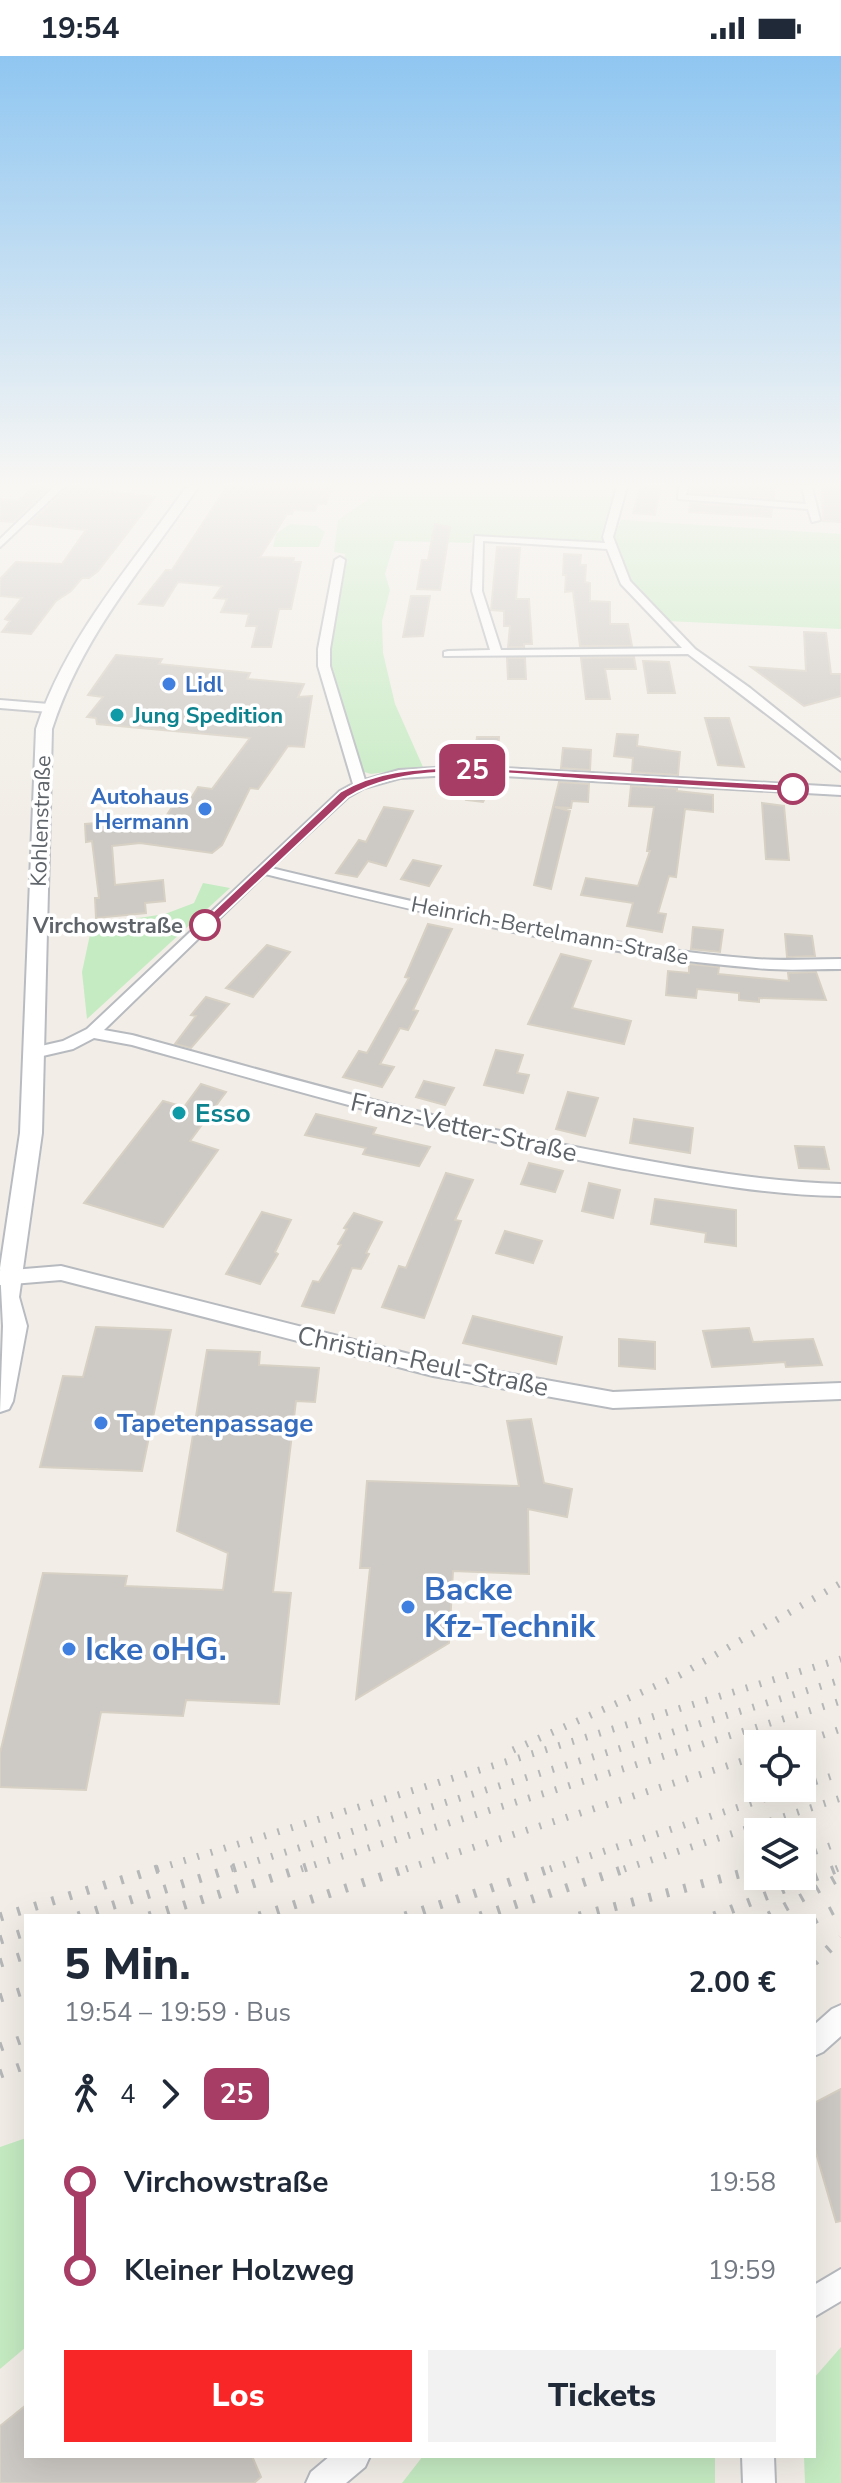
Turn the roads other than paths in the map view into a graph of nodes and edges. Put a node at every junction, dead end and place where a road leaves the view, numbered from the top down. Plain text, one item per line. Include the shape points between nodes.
1 (113, 596) edge
2 (333, 596) edge
3 (479, 596) edge
4 (639, 596) edge
5 (691, 651) junction
6 (496, 652) junction
7 (448, 654) dead end
8 (0, 704) edge
9 (49, 708) junction
10 (841, 767) edge
11 (360, 785) junction
12 (841, 791) edge
13 (263, 870) junction
14 (841, 964) edge
15 (92, 1033) junction
16 (34, 1053) junction
17 (841, 1190) edge
18 (5, 1289) edge
19 (841, 1391) edge
20 (0, 1401) edge
21 (841, 2018) edge
22 (816, 2041) edge
23 (841, 2284) edge
24 (816, 2301) edge
25 (352, 2458) edge
26 (758, 2458) edge
27 (322, 2483) edge
28 (759, 2483) edge

1 - 9 main road, Kohlenstraße via 81,640
2 - 11 street via 324,666
3 - 6 street
4 - 5 street
5 - 6 street
5 - 10 street
6 - 7 street
8 - 9 street
9 - 16 main road, Kohlenstraße via 40,773
11 - 12 street via 399,774 468,770
11 - 13 street
13 - 14 street, Heinrich-Bertelmann-Straße via 604,944 757,964
13 - 15 street
15 - 16 street
15 - 17 street, Franz-Vetter-Straße via 587,1156 732,1181
16 - 18 main road, Kohlenstraße via 31,1133
18 - 19 street, Christian-Reul-Straße via 61,1273 433,1368 613,1400
18 - 20 main road, Kohlenstraße via 15,1326
21 - 22 street
23 - 24 street
25 - 27 street
26 - 28 street

